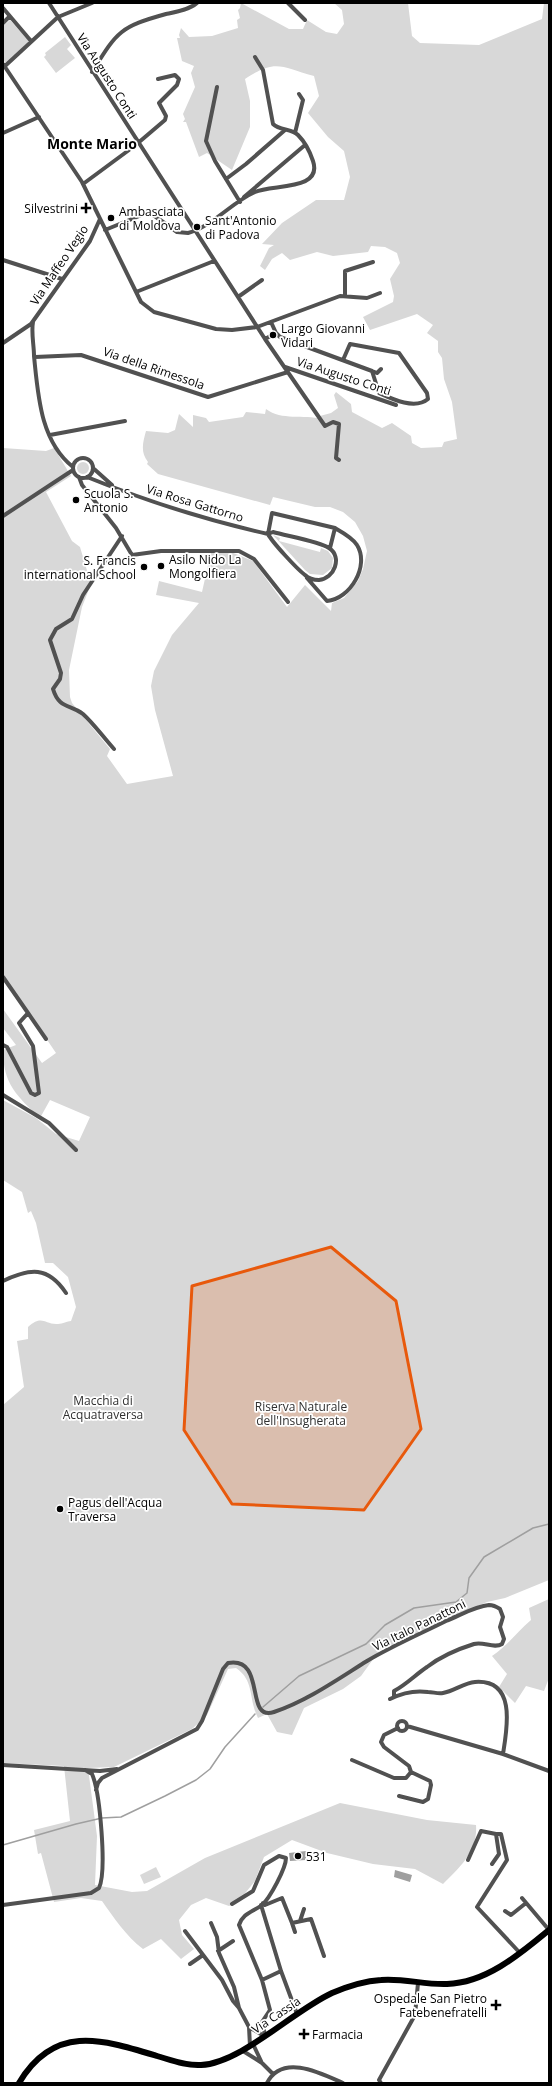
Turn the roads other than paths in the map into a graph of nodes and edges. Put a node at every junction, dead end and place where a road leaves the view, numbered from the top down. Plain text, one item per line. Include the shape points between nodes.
1 (48, 3) edge
2 (54, 3) edge
3 (92, 3) edge
4 (197, 3) edge
5 (288, 3) edge
6 (3, 8) edge
7 (53, 10) junction
8 (9, 17) junction
9 (58, 17) junction
10 (305, 20) dead end
11 (3, 23) edge
12 (31, 41) junction
13 (255, 56) dead end
14 (4, 65) edge
15 (92, 72) junction
16 (158, 79) dead end
17 (217, 87) dead end
18 (299, 94) dead end
19 (39, 117) junction
20 (285, 130) junction
21 (3, 133) edge
22 (295, 133) junction
23 (138, 143) junction
24 (305, 145) junction
25 (129, 150) dead end
26 (226, 179) junction
27 (83, 184) junction
28 (240, 202) junction
29 (100, 219) junction
30 (106, 230) junction
31 (195, 230) junction
32 (3, 260) edge
33 (214, 260) junction
34 (373, 262) dead end
35 (62, 279) junction
36 (262, 280) dead end
37 (136, 292) junction
38 (380, 293) dead end
39 (345, 296) junction
40 (238, 297) junction
41 (33, 322) junction
42 (271, 322) junction
43 (257, 327) junction
44 (276, 333) junction
45 (265, 339) junction
46 (3, 343) edge
47 (35, 357) junction
48 (343, 360) junction
49 (284, 367) junction
50 (381, 369) dead end
51 (372, 371) junction
52 (288, 372) junction
53 (396, 405) dead end
54 (125, 421) dead end
55 (50, 436) junction
56 (339, 460) dead end
57 (73, 468) junction
58 (93, 468) junction
59 (79, 477) junction
60 (88, 477) junction
61 (118, 490) junction
62 (3, 516) edge
63 (335, 528) junction
64 (268, 534) junction
65 (122, 536) junction
66 (330, 548) junction
67 (304, 575) junction
68 (288, 602) dead end
69 (114, 750) dead end
70 (3, 977) edge
71 (28, 1013) junction
72 (46, 1040) dead end
73 (3, 1045) edge
74 (3, 1095) edge
75 (76, 1150) dead end
76 (3, 1281) edge
77 (66, 1293) dead end
78 (407, 1726) junction
79 (398, 1728) junction
80 (503, 1754) junction
81 (352, 1760) dead end
82 (3, 1765) edge
83 (117, 1769) junction
84 (85, 1770) junction
85 (549, 1771) edge
86 (411, 1772) junction
87 (96, 1790) junction
88 (399, 1796) dead end
89 (496, 1834) junction
90 (468, 1860) dead end
91 (492, 1864) dead end
92 (522, 1898) dead end
93 (526, 1903) junction
94 (232, 1904) dead end
95 (262, 1904) junction
96 (3, 1905) edge
97 (304, 1909) dead end
98 (505, 1911) dead end
99 (300, 1921) junction
100 (211, 1922) dead end
101 (292, 1923) junction
102 (549, 1930) edge
103 (185, 1931) dead end
104 (295, 1932) dead end
105 (195, 1934) dead end
106 (190, 1938) junction
107 (233, 1940) dead end
108 (218, 1951) junction
109 (520, 1953) junction
110 (203, 1955) junction
111 (324, 1956) dead end
112 (190, 1964) dead end
113 (281, 1971) junction
114 (262, 1980) junction
115 (418, 1983) junction
116 (240, 2008) junction
117 (297, 2014) junction
118 (249, 2027) junction
119 (265, 2036) junction
120 (252, 2045) junction
121 (243, 2051) junction
122 (262, 2063) junction
123 (273, 2074) junction
124 (19, 2083) edge
125 (267, 2083) edge
126 (343, 2083) edge
127 (381, 2083) edge

1 - 7 street, Via Augusto Conti
2 - 7 street
3 - 9 street
4 - 15 street via 189,8 140,22 121,32 110,42
5 - 10 street
6 - 8 street
7 - 9 street, Via Augusto Conti
8 - 11 street
8 - 12 street
9 - 12 street
9 - 15 street, Via Augusto Conti
12 - 14 street
13 - 20 street via 263,70 273,123
14 - 19 street
15 - 23 street, Via Augusto Conti
16 - 23 street via 176,75 179,79 177,85 159,103 166,116 165,120
17 - 26 street via 206,140
18 - 22 street via 303,100
19 - 21 street
19 - 27 street
20 - 22 street
20 - 26 street
22 - 24 street
23 - 31 street, Via Augusto Conti
24 - 28 street via 249,191
24 - 28 street via 315,167 312,177 294,185 259,190
25 - 27 street
26 - 28 street
27 - 29 street
28 - 31 street
29 - 30 street
29 - 35 street, Via Maffeo Vegio via 92,238
30 - 31 street via 149,212 179,232
30 - 37 street
31 - 33 street, Via Augusto Conti
32 - 35 street
33 - 37 street
33 - 40 street, Via Augusto Conti
34 - 39 street via 344,271
35 - 41 street, Via Maffeo Vegio
36 - 40 street
37 - 43 street via 145,306 160,314 220,330
38 - 39 street via 367,298
39 - 42 street
40 - 43 street, Via Augusto Conti
41 - 46 street, Via Maffeo Vegio
41 - 47 street
42 - 43 street
42 - 44 street
43 - 45 street, Via Augusto Conti
44 - 45 street
44 - 48 street
45 - 49 street, Via Augusto Conti
47 - 52 street, Via della Rimessola via 84,355 208,397
47 - 55 street via 40,406
48 - 51 street
48 - 51 street via 350,344 399,352 427,393 428,399 420,404 412,404 379,393
49 - 52 street, Via Augusto Conti
49 - 53 street, Via Augusto Conti
50 - 51 street via 377,372
52 - 56 street, Via Augusto Conti via 325,426 333,422 339,424 336,458
54 - 55 street
55 - 57 street
57 - 58 street via 76,461 84,458 91,462
57 - 59 street
57 - 62 street
58 - 60 street
58 - 61 street, Via Rosa Gattorno
59 - 60 street
59 - 65 street via 82,485
60 - 61 street, Via Rosa Gattorno
61 - 64 street, Via Rosa Gattorno via 202,517
63 - 64 street via 272,513
63 - 66 street
63 - 67 street via 353,541 359,549 359,569 353,584 340,597 327,601
64 - 66 street, Via Rosa Gattorno via 273,532
64 - 67 street
65 - 68 street via 133,555 167,550 245,553 256,561
65 - 69 street via 82,595 72,619 56,629 50,640 61,670 61,678 53,689 56,695 64,706 84,715
66 - 67 street via 336,560 332,574 319,580
70 - 71 street
71 - 72 street
71 - 73 street via 19,1025 33,1046 39,1093 31,1093 7,1047
74 - 75 street via 49,1123
76 - 77 street via 23,1272 36,1271 56,1280
78 - 79 street via 404,1730
78 - 79 street via 405,1722 400,1722
78 - 80 street
79 - 86 street via 384,1735 381,1744 408,1764
80 - 83 street, Via Italo Panattoni via 507,1705 502,1694 491,1685 476,1682 443,1693 419,1691 392,1698 394,1691 444,1656 476,1643 497,1646 502,1644 504,1639 500,1627 503,1617 500,1609 488,1605 454,1618 369,1660 296,1703 272,1712 264,1713 258,1706 249,1672 239,1664 227,1664 197,1729
80 - 85 street
81 - 86 street via 399,1779 406,1778
82 - 84 street
83 - 84 street
83 - 87 street via 100,1780
84 - 87 street via 92,1774
86 - 88 street via 430,1780 428,1799 423,1802
87 - 96 street via 100,1821 99,1888 91,1893
89 - 90 street via 481,1831
89 - 91 street via 500,1854
89 - 109 street via 503,1835 507,1860 477,1907
92 - 93 street
93 - 98 street via 511,1915
93 - 102 street
94 - 95 street via 253,1891 266,1863 284,1856 286,1861 269,1897
95 - 101 street via 282,1898
95 - 113 street
95 - 114 street via 245,1915 239,1925
97 - 99 street
99 - 101 street
99 - 111 street via 311,1919
100 - 108 street via 217,1937
101 - 104 street
102 - 109 main road, Via Cassia
103 - 106 street
105 - 106 street
106 - 110 street
107 - 108 street
108 - 116 street
109 - 115 main road, Via Cassia via 495,1969 468,1981 449,1984
110 - 112 street
110 - 116 street
113 - 114 street
113 - 117 street
114 - 119 street via 270,2010 262,2022
115 - 117 main road, Via Cassia via 381,1980 360,1984 332,1993
115 - 127 street via 415,2014 379,2080
116 - 118 street
117 - 119 main road, Via Cassia
118 - 119 street
118 - 120 street
119 - 120 main road, Via Cassia
120 - 121 main road, Via Cassia
120 - 122 street
121 - 122 street
121 - 124 main road, Via Cassia via 215,2063 195,2066 119,2046 75,2041 61,2043 46,2051
122 - 123 street
123 - 125 street
123 - 126 street via 282,2068 294,2066

